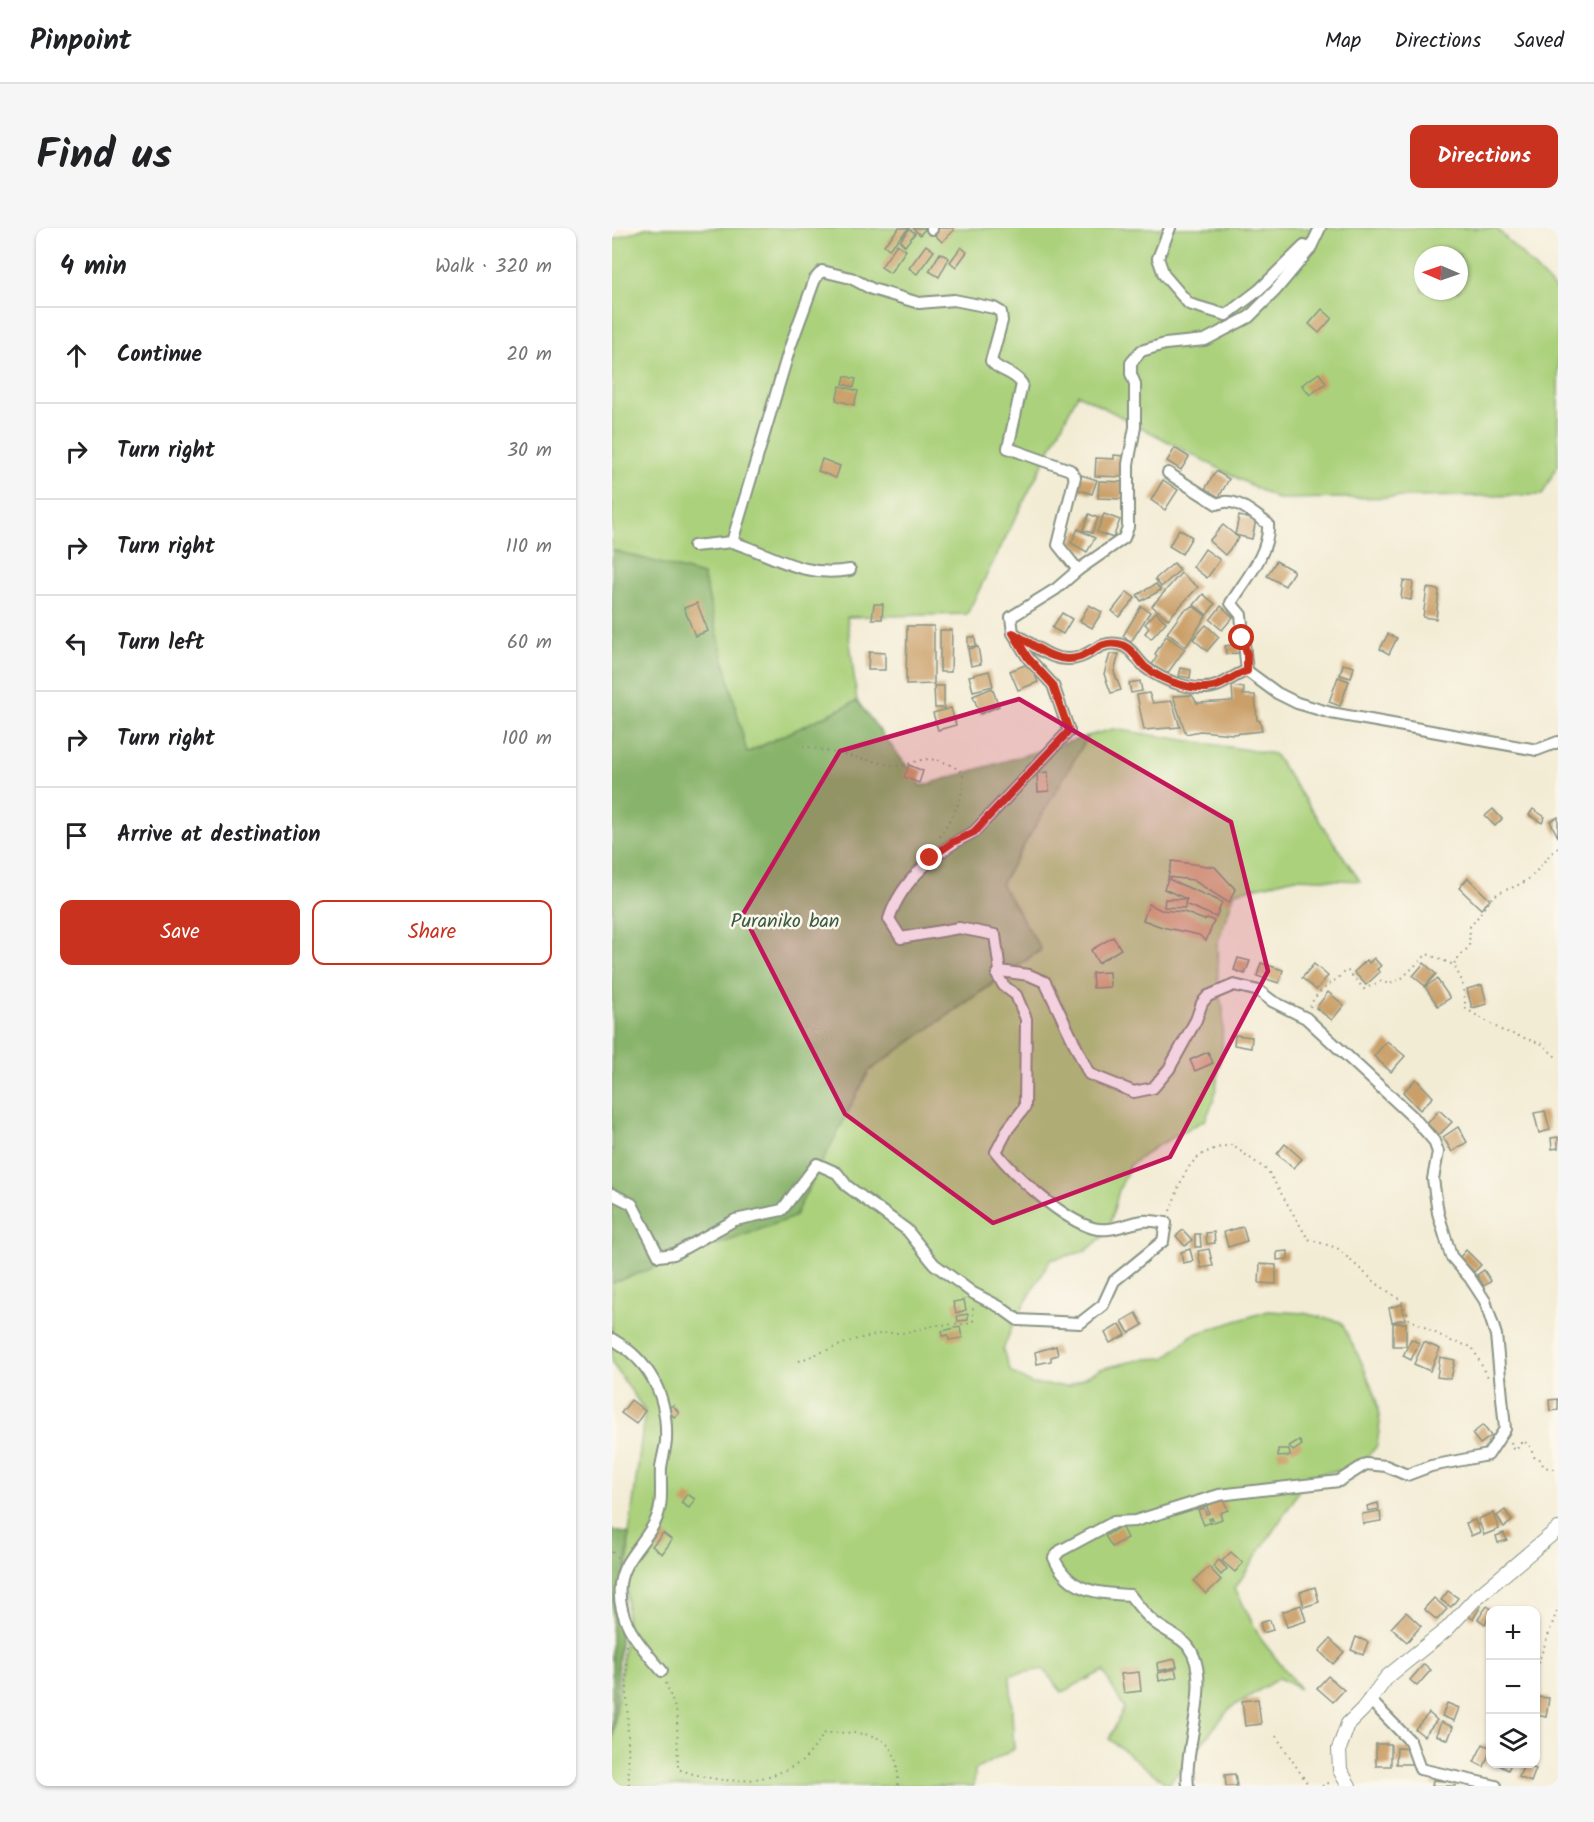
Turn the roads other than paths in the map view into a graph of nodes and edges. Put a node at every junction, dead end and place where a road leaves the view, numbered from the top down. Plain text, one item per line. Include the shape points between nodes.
1 (1170, 228) edge
2 (1320, 228) edge
3 (1310, 249) junction
4 (1168, 473) dead end
5 (732, 542) junction
6 (694, 546) dead end
7 (850, 570) dead end
8 (1078, 570) junction
9 (1013, 633) junction
10 (1247, 671) junction
11 (1558, 742) edge
12 (1000, 971) junction
13 (612, 1194) edge
14 (612, 1339) edge
15 (1558, 1529) edge
16 (662, 1671) road end
17 (1369, 1699) junction
18 (1188, 1786) edge
19 (1350, 1786) edge
20 (1496, 1786) edge

1 - 3 street via 1158,258 1164,275 1189,304 1226,315 1259,290 1304,246
2 - 3 street
3 - 8 street via 1249,317 1205,340 1140,351 1131,363 1135,427 1128,464 1128,527 1124,538
4 - 10 street via 1217,504 1234,502 1268,524 1269,537 1262,552 1231,603 1241,615
5 - 6 street
5 - 7 street via 801,568 827,574
5 - 8 street via 790,346 815,279 822,271 919,303 954,300 1001,312 991,361 994,366 1010,371 1022,384 1008,448 1070,470 1075,477 1058,545
8 - 9 street via 1011,617
9 - 10 street via 1046,654 1061,658 1079,658 1099,645 1126,645 1147,668 1198,689 1220,685
9 - 12 street via 1028,658 1053,685 1069,731 974,832 930,858 895,900 889,919 901,938 959,928 995,934
10 - 11 street via 1287,698 1331,713 1537,750
12 - 13 street via 997,975 1017,995 1026,1019 1025,1107 996,1152 1016,1176 1055,1206 1094,1228 1166,1222 1163,1241 1114,1281 1103,1305 1080,1323 1018,1320 973,1293 934,1264 907,1230 847,1186 837,1173 817,1164 782,1210 735,1220 674,1254 659,1256 632,1204
12 - 18 street via 1029,975 1045,982 1089,1074 1134,1092 1153,1088 1169,1069 1202,1003 1218,991 1234,985 1259,991 1306,1018 1434,1141 1438,1152 1433,1179 1438,1213 1451,1256 1485,1301 1496,1335 1504,1429 1488,1455 1407,1475 1386,1466 1366,1464 1339,1481 1219,1495 1135,1521 1114,1522 1054,1558 1061,1572 1093,1593 1130,1594 1151,1620 1187,1644 1197,1664 1197,1697 1186,1771
14 - 16 street via 633,1351 656,1384 666,1440 661,1469 663,1493 656,1520 625,1566 620,1586 626,1626
15 - 17 street via 1387,1677
17 - 19 street via 1347,1724 1339,1749 1341,1770
17 - 20 street via 1410,1742 1420,1769

